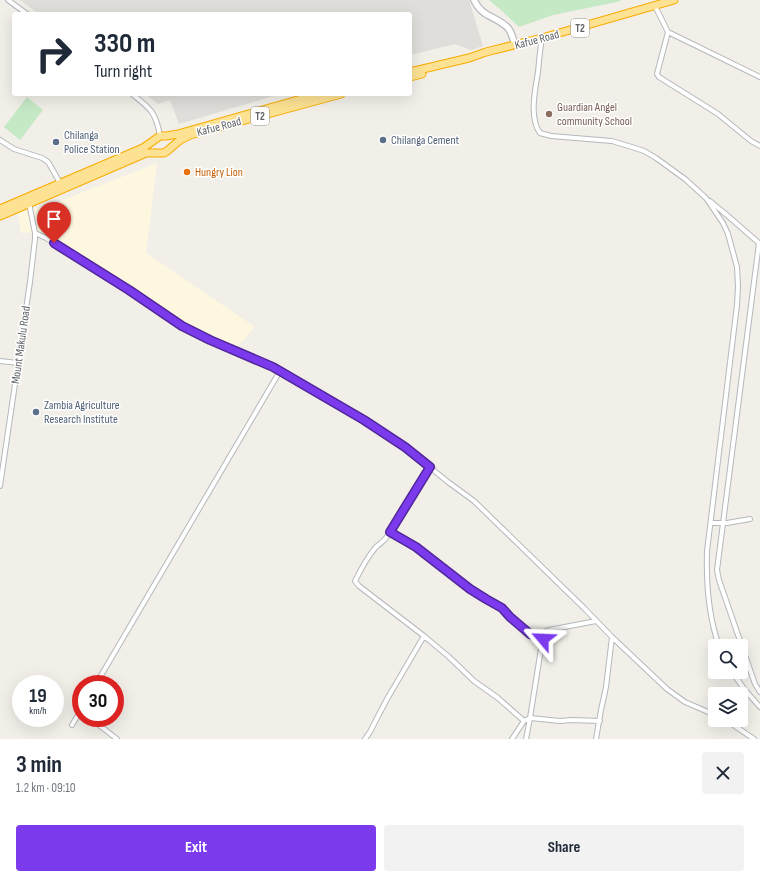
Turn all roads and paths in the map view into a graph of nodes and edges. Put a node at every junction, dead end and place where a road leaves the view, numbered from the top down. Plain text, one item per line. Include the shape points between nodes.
1 (8, 0) edge
2 (474, 0) edge
3 (674, 0) edge
4 (654, 6) junction
5 (24, 12) edge
6 (668, 32) junction
7 (542, 38) junction
8 (515, 45) junction
9 (469, 58) junction
10 (412, 72) edge
11 (412, 76) edge
12 (760, 77) edge
13 (135, 96) edge
14 (312, 96) edge
15 (334, 96) edge
16 (160, 137) junction
17 (0, 140) edge
18 (760, 146) edge
19 (169, 149) junction
20 (158, 152) junction
21 (60, 183) junction
22 (706, 198) junction
23 (29, 203) junction
24 (0, 209) edge
25 (0, 216) edge
26 (728, 216) junction
27 (723, 223) junction
28 (35, 233) junction
29 (759, 244) edge
30 (0, 361) edge
31 (18, 363) junction
32 (280, 372) junction
33 (430, 467) junction
34 (0, 486) edge
35 (750, 519) dead end
36 (711, 523) junction
37 (723, 523) junction
38 (390, 532) junction
39 (596, 621) junction
40 (424, 636) junction
41 (612, 637) junction
42 (543, 639) junction
43 (717, 639) edge
44 (101, 675) edge
45 (737, 679) edge
46 (760, 692) edge
47 (760, 707) edge
48 (708, 712) edge
49 (530, 718) junction
50 (524, 721) junction
51 (600, 721) junction
52 (102, 727) edge
53 (736, 727) edge
54 (117, 739) edge
55 (365, 739) edge
56 (512, 739) edge
57 (526, 739) edge
58 (596, 739) edge
59 (754, 739) edge

1 - 5 street
2 - 8 street via 479,9 507,28
3 - 4 highway, Kafue Road / T2
4 - 6 street
4 - 7 highway, Kafue Road / T2
6 - 12 street
6 - 18 street via 657,74 659,78 718,114 750,141
7 - 8 highway, Kafue Road / T2
7 - 22 street via 534,115 540,133 612,141 644,151 668,166
8 - 9 highway, Kafue Road / T2
9 - 10 highway, Kafue Road / T2
9 - 11 highway, Kafue Road / T2 via 465,62
13 - 16 street via 155,116
14 - 16 highway, Kafue Road / T2
15 - 19 highway, Kafue Road / T2 via 190,135
16 - 19 highway via 170,140
16 - 20 highway via 154,146
16 - 21 highway, Kafue Road / T2 via 143,148
17 - 21 street via 14,149 48,162
19 - 20 highway
20 - 23 highway via 146,153
21 - 24 highway, Kafue Road / T2
22 - 26 street
22 - 27 street
23 - 25 highway
23 - 28 street, Mount Makulu Road
26 - 27 street via 724,215
26 - 29 street
27 - 36 street via 737,267 738,305
28 - 31 street, Mount Makulu Road
28 - 32 street via 129,290 182,326
29 - 37 street
30 - 31 street
31 - 34 street, Mount Makulu Road
32 - 33 street via 376,427
32 - 44 street
33 - 38 street
33 - 39 street via 474,501
35 - 37 street
36 - 37 street
36 - 43 street via 707,551 707,585 708,605
37 - 46 street via 717,572 755,684
38 - 40 street via 371,553 355,581 358,586
38 - 42 street via 416,547 470,589 502,608 530,634
39 - 41 street
39 - 42 street via 549,630 545,632
40 - 50 street
40 - 55 street
41 - 48 street via 672,694
41 - 51 street
42 - 49 street
45 - 47 street
49 - 50 street
49 - 51 street
49 - 57 street
50 - 56 street
51 - 58 street
52 - 54 street
53 - 59 street

